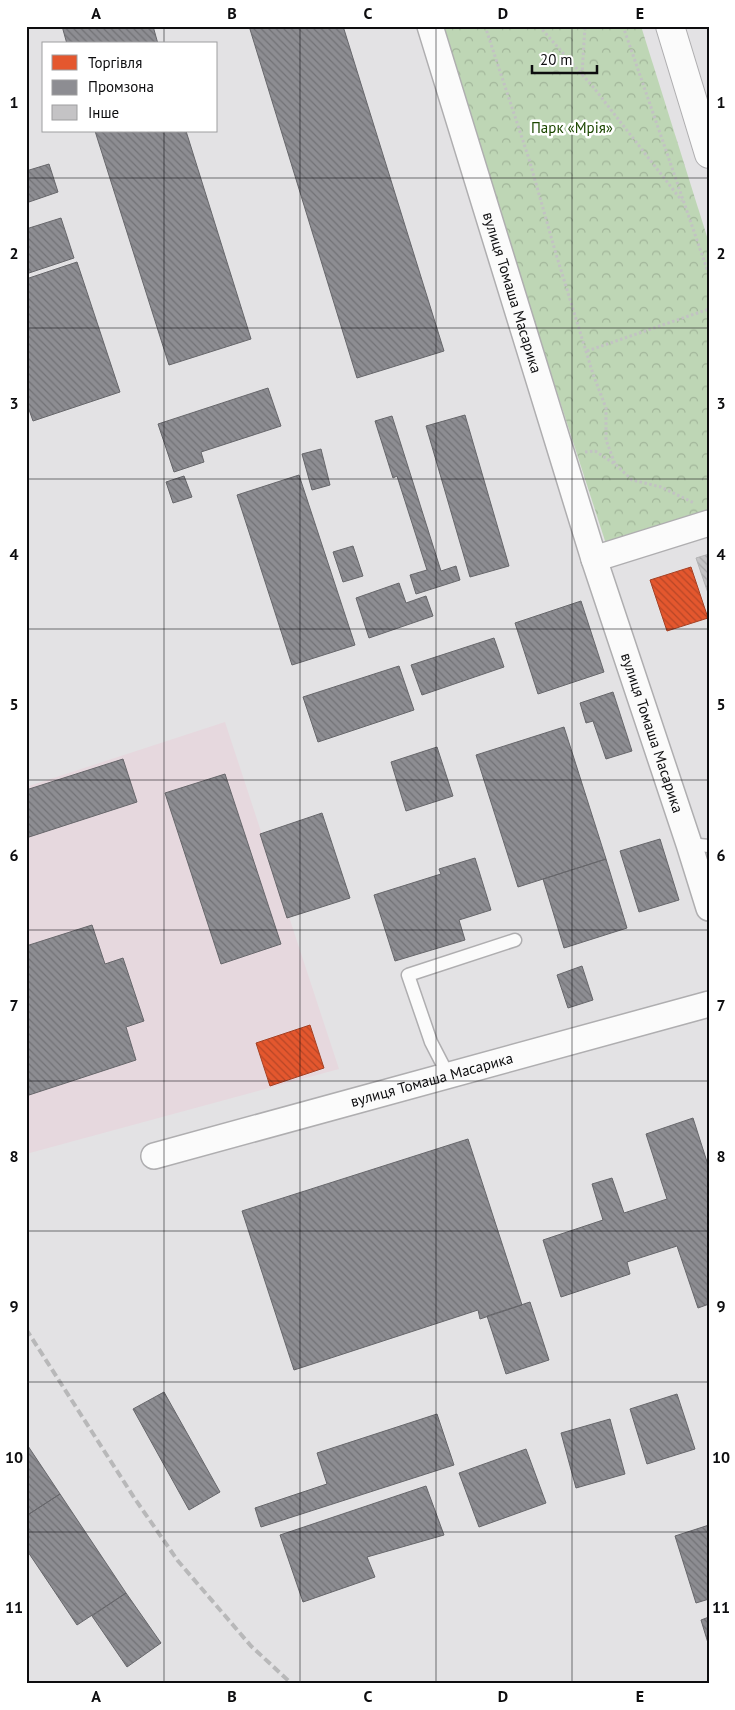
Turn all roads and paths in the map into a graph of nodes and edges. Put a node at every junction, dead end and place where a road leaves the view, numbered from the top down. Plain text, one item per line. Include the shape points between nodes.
1 (430, 26) edge
2 (485, 26) edge
3 (539, 26) edge
4 (585, 26) edge
5 (623, 26) edge
6 (670, 26) edge
7 (582, 75) junction
8 (709, 154) edge
9 (684, 204) junction
10 (709, 276) edge
11 (709, 308) edge
12 (587, 351) junction
13 (562, 455) junction
14 (615, 464) junction
15 (704, 514) edge
16 (594, 559) junction
17 (699, 845) edge
18 (709, 908) edge
19 (515, 940) dead end
20 (709, 1004) edge
21 (448, 1075) junction
22 (154, 1156) dead end

1 - 13 street, вулиця Томаша Масарика
2 - 12 path
3 - 7 path
4 - 7 path
5 - 9 path
6 - 8 main road
7 - 9 path
9 - 10 path
11 - 12 path
12 - 14 path via 606,408 606,440
13 - 14 path via 595,451
13 - 16 street, вулиця Томаша Масарика
14 - 15 path via 632,480 661,486
15 - 16 street
16 - 17 street, вулиця Томаша Масарика
17 - 18 street, вулиця Томаша Масарика
19 - 21 lane via 408,975 430,1042
20 - 21 street, вулиця Томаша Масарика
21 - 22 street, вулиця Томаша Масарика

